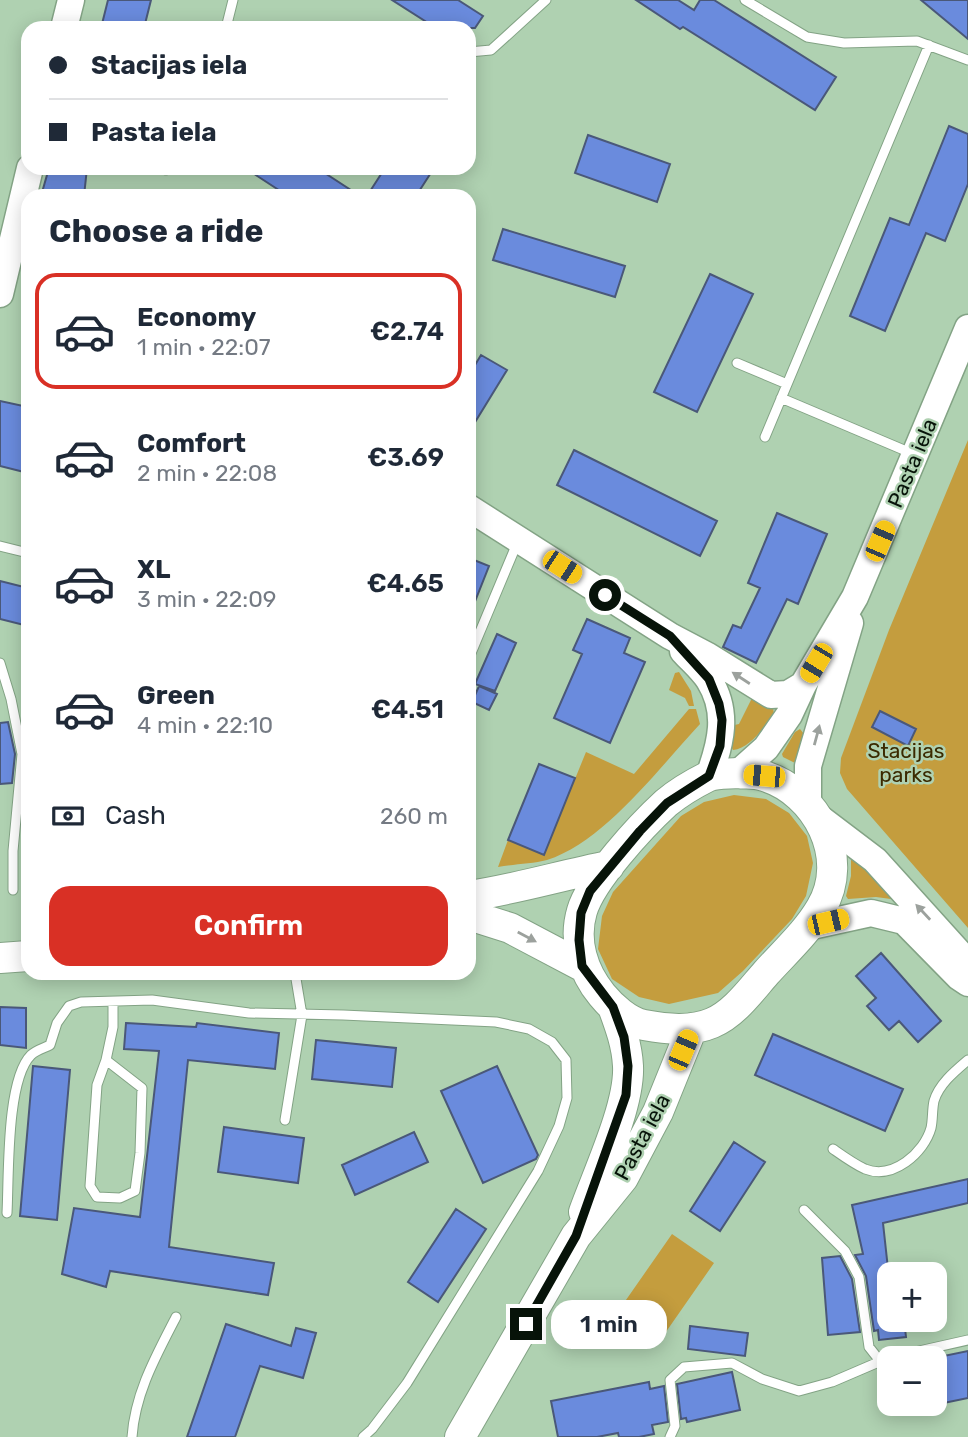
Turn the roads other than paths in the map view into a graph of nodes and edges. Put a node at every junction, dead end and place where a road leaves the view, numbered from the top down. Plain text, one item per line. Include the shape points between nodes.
1 (71, 0) edge
2 (233, 0) edge
3 (546, 0) edge
4 (745, 0) edge
5 (66, 21) edge
6 (228, 21) edge
7 (929, 45) junction
8 (476, 51) edge
9 (968, 60) edge
10 (21, 198) edge
11 (15, 218) edge
12 (0, 295) edge
13 (968, 328) edge
14 (737, 363) dead end
15 (787, 384) junction
16 (780, 398) junction
17 (765, 437) dead end
18 (916, 454) junction
19 (476, 512) edge
20 (519, 540) junction
21 (0, 546) edge
22 (21, 551) edge
23 (855, 597) junction
24 (670, 636) junction
25 (476, 641) edge
26 (0, 663) edge
27 (803, 685) junction
28 (21, 749) edge
29 (21, 765) edge
30 (724, 775) junction
31 (813, 809) junction
32 (609, 866) junction
33 (13, 890) dead end
34 (476, 895) edge
35 (476, 917) edge
36 (807, 927) junction
37 (21, 956) edge
38 (0, 958) edge
39 (968, 963) edge
40 (582, 966) junction
41 (296, 980) edge
42 (968, 983) edge
43 (113, 1002) junction
44 (613, 1007) junction
45 (302, 1015) junction
46 (692, 1028) junction
47 (106, 1060) junction
48 (968, 1060) edge
49 (285, 1120) dead end
50 (832, 1149) dead end
51 (804, 1210) dead end
52 (7, 1213) dead end
53 (576, 1236) junction
54 (176, 1317) dead end
55 (968, 1340) edge
56 (935, 1346) edge
57 (877, 1358) edge
58 (877, 1363) edge
59 (468, 1425) edge
60 (132, 1437) edge
61 (363, 1437) edge
62 (670, 1437) edge

1 - 5 street
2 - 6 lane
3 - 8 lane via 491,50
4 - 7 lane via 807,37 845,43 917,41
7 - 9 lane
7 - 15 lane
10 - 11 street
11 - 12 street
13 - 18 street, Pasta iela
14 - 15 lane
15 - 16 lane
16 - 17 lane
16 - 18 lane
18 - 23 street, Pasta iela
19 - 20 street
20 - 24 street
20 - 25 lane
21 - 22 lane
23 - 27 street, Pasta iela
31 -> 23 street, Pasta iela via 808,766
27 -> 24 street via 788,694 771,695
24 - 30 street via 709,679 719,704
26 - 28 lane
27 - 30 street, Pasta iela via 766,748
29 - 33 lane
30 - 31 main road via 764,776
30 - 32 main road via 667,803
31 - 36 main road via 833,863 822,907
39 -> 31 street via 875,860
32 - 34 main road
32 - 40 main road via 590,891 581,913
35 -> 40 main road via 510,928
36 - 42 street via 871,914 904,921
36 - 46 main road via 732,1010 712,1023
37 - 38 main road
40 - 44 main road
41 - 45 lane
43 - 45 lane via 152,1000
43 - 47 lane
43 - 52 lane via 69,1006 50,1045 32,1054 20,1072
44 - 46 main road via 639,1024 669,1030
44 - 53 main road, Pasta iela via 624,1037 626,1095
45 - 49 lane
45 - 61 lane via 529,1028 552,1042 566,1060 567,1098 538,1171 407,1383
46 - 53 main road, Pasta iela via 658,1112 623,1178
47 - 47 lane via 142,1088 135,1191 120,1198 97,1197 90,1186 97,1085
48 - 50 lane via 934,1100 923,1146 902,1165 883,1172 866,1169
51 - 57 lane via 845,1251 859,1277 869,1347
53 - 59 main road, Pasta iela
54 - 60 lane via 146,1377
55 - 56 lane
58 - 62 lane via 799,1391 732,1363 684,1367 670,1380 676,1426

